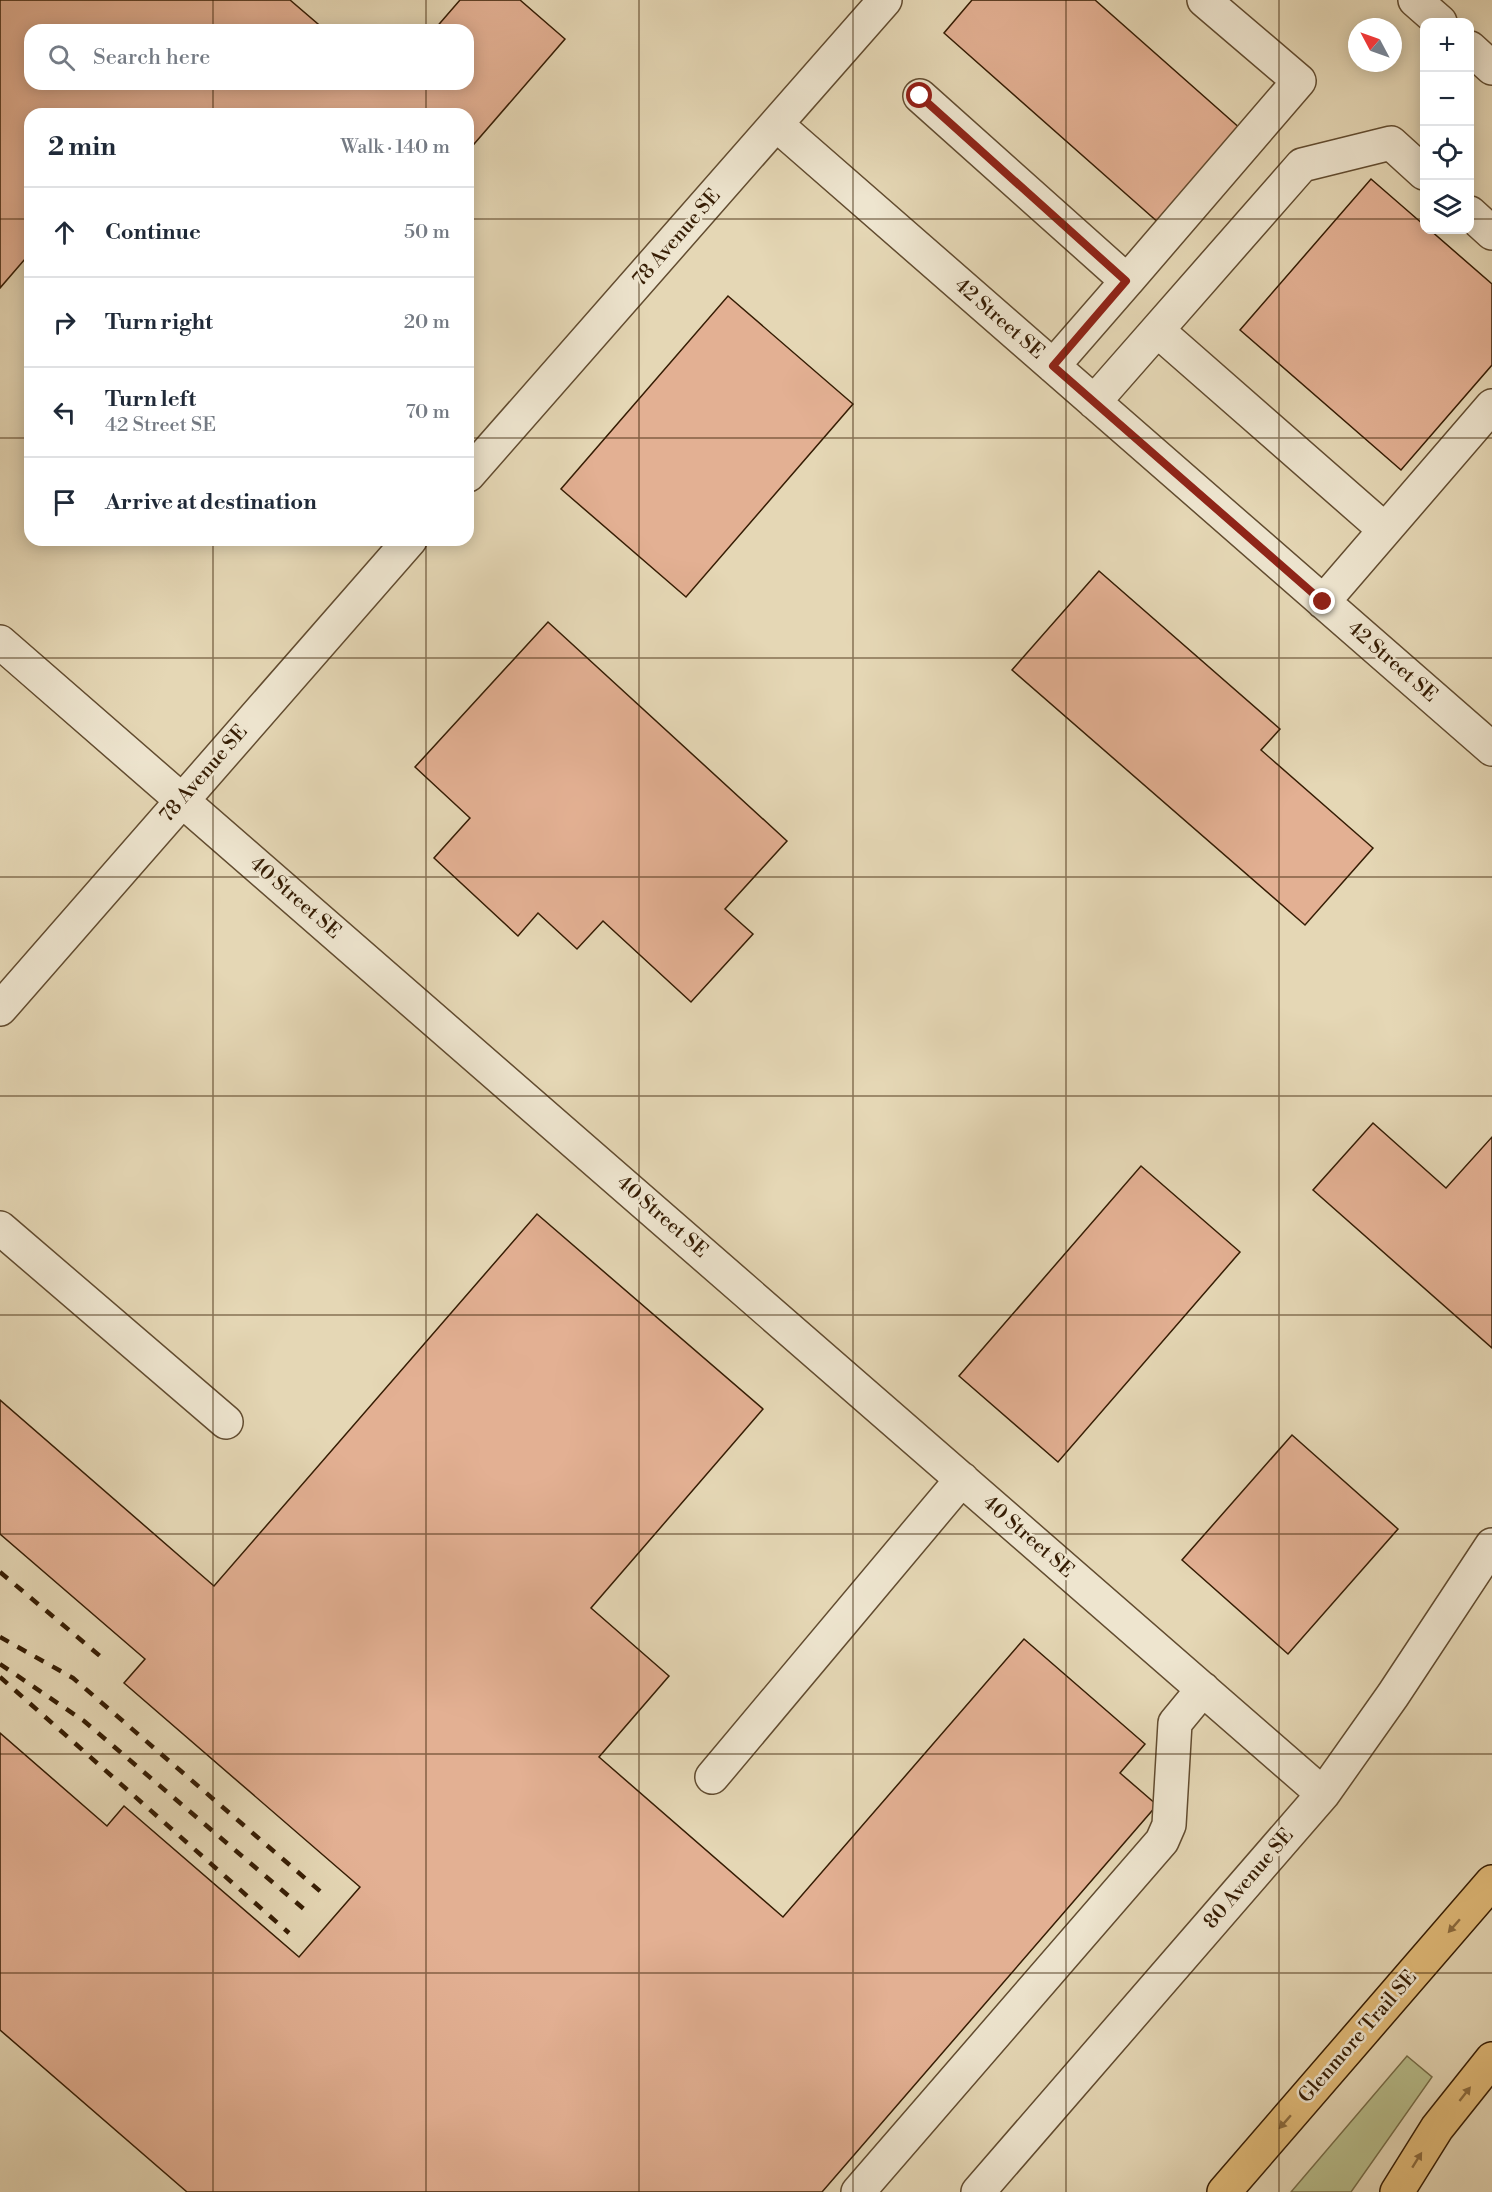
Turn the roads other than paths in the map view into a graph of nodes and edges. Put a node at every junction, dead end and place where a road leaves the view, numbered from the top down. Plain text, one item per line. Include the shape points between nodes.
1 (885, 0) edge
2 (1204, 0) edge
3 (1415, 0) edge
4 (1435, 18) edge
5 (1474, 52) edge
6 (1492, 68) edge
7 (920, 96) dead end
8 (777, 124) junction
9 (1420, 169) edge
10 (1474, 217) edge
11 (1492, 233) edge
12 (1126, 281) junction
13 (1158, 331) junction
14 (1053, 366) junction
15 (1094, 402) junction
16 (1492, 406) edge
17 (474, 468) edge
18 (1384, 529) junction
19 (406, 546) edge
20 (1323, 602) junction
21 (0, 642) edge
22 (1492, 749) edge
23 (182, 799) junction
24 (0, 1009) edge
25 (0, 1228) edge
26 (226, 1422) dead end
27 (962, 1479) junction
28 (1492, 1545) edge
29 (1203, 1689) junction
30 (712, 1777) dead end
31 (1323, 1794) junction
32 (1492, 1882) edge
33 (1492, 2059) edge
34 (858, 2192) edge
35 (978, 2192) edge
36 (1224, 2192) edge
37 (1397, 2192) edge

1 - 8 street, 78 Avenue SE
2 - 12 street via 1299,81
3 - 4 street
5 - 6 street
7 - 12 street
8 - 14 street, 42 Street SE
8 - 17 street, 78 Avenue SE
9 - 13 street via 1391,143 1302,165
10 - 11 street
12 - 14 street
13 - 15 street
13 - 18 street
14 - 15 street, 42 Street SE
15 - 20 street, 42 Street SE
16 - 18 street
18 - 20 street
19 - 23 street, 78 Avenue SE
20 - 22 street, 42 Street SE
21 - 23 street, 40 Street SE
23 - 24 street, 78 Avenue SE
23 - 27 street, 40 Street SE
25 - 26 street
27 - 29 street, 40 Street SE
27 - 30 street
28 - 31 street, 80 Avenue SE
29 - 31 street, 40 Street SE
29 - 34 street via 1175,1723 1169,1825 1162,1841
31 - 35 street, 80 Avenue SE
32 -> 36 main road, Glenmore Trail SE
37 -> 33 main road via 1437,2128

